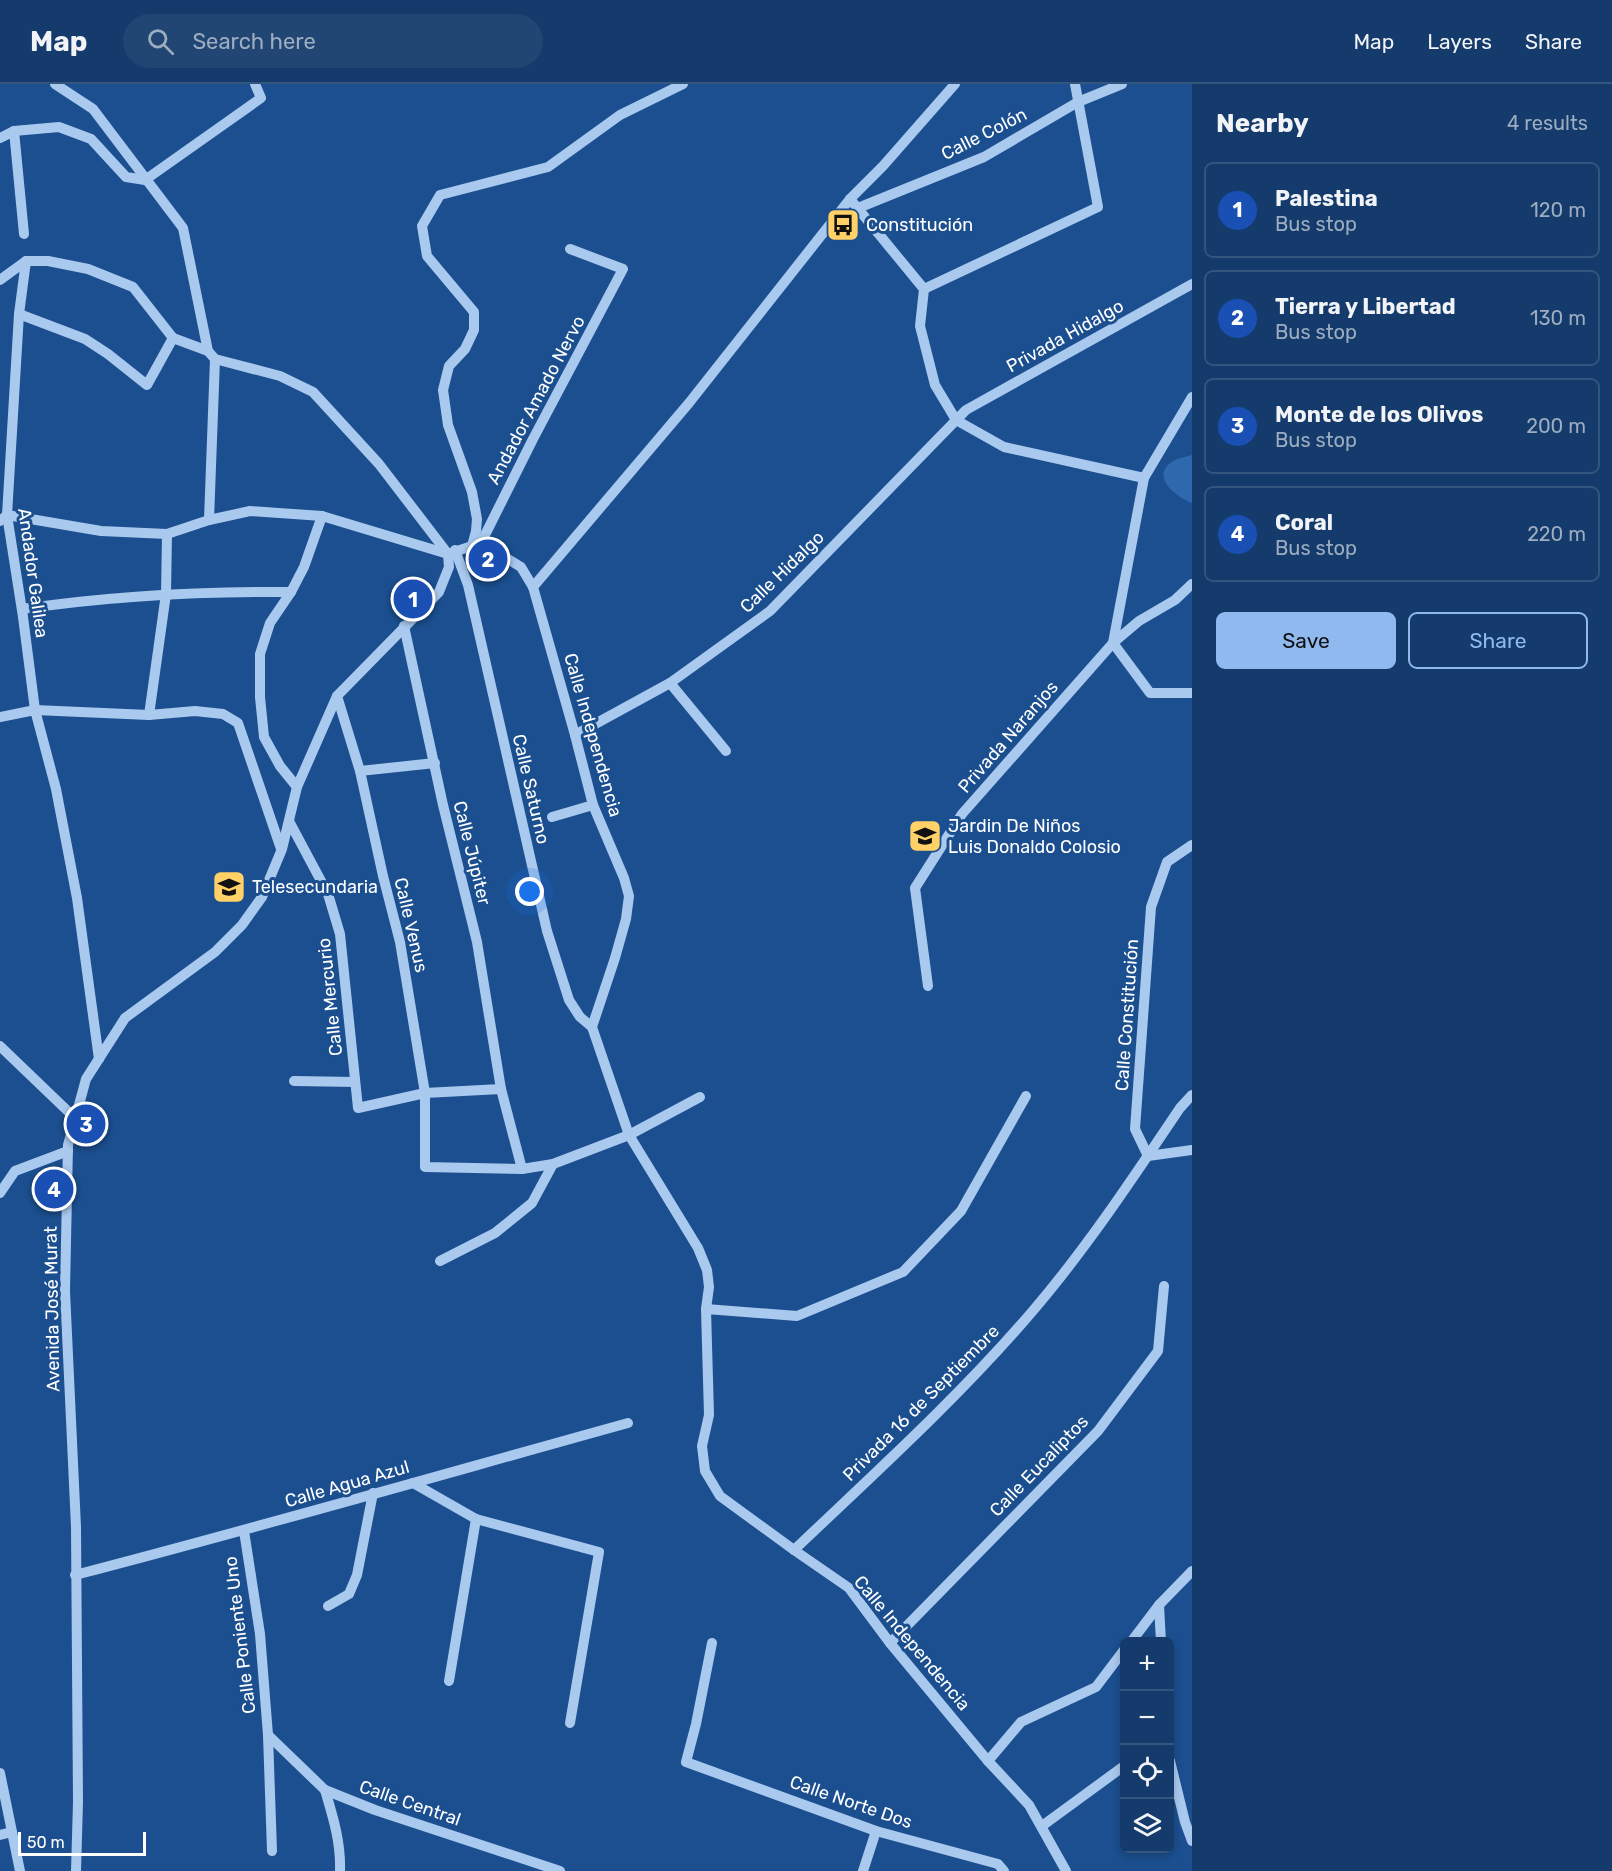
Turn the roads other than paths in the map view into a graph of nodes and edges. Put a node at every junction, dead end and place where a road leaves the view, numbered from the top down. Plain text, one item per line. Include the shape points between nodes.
1 (55, 84) edge
2 (255, 84) edge
3 (682, 84) edge
4 (955, 84) edge
5 (1075, 84) edge
6 (1122, 84) edge
7 (1078, 102) junction
8 (14, 131) junction
9 (0, 138) edge
10 (145, 180) junction
11 (850, 199) junction
12 (858, 208) junction
13 (24, 234) dead end
14 (570, 249) dead end
15 (26, 261) junction
16 (0, 280) edge
17 (1192, 284) edge
18 (924, 289) junction
19 (19, 314) junction
20 (173, 338) junction
21 (212, 355) junction
22 (1192, 397) edge
23 (956, 420) junction
24 (1144, 478) junction
25 (322, 516) junction
26 (3, 518) edge
27 (209, 520) junction
28 (167, 534) junction
29 (475, 547) junction
30 (451, 552) junction
31 (1192, 584) edge
32 (533, 587) junction
33 (291, 592) junction
34 (166, 594) junction
35 (22, 609) junction
36 (404, 626) junction
37 (1113, 643) junction
38 (670, 683) junction
39 (1192, 693) edge
40 (337, 696) junction
41 (34, 710) junction
42 (149, 715) junction
43 (0, 717) edge
44 (575, 735) junction
45 (726, 751) dead end
46 (435, 763) junction
47 (360, 771) junction
48 (297, 787) junction
49 (592, 805) junction
50 (552, 817) dead end
51 (289, 821) junction
52 (1192, 844) edge
53 (282, 849) junction
54 (928, 986) dead end
55 (592, 1027) junction
56 (0, 1046) edge
57 (99, 1059) junction
58 (294, 1081) dead end
59 (356, 1082) junction
60 (501, 1089) junction
61 (425, 1093) junction
62 (1192, 1095) edge
63 (1026, 1096) dead end
64 (700, 1097) dead end
65 (75, 1119) junction
66 (629, 1135) junction
67 (1192, 1150) edge
68 (68, 1151) junction
69 (1148, 1156) junction
70 (554, 1164) junction
71 (522, 1168) junction
72 (0, 1193) edge
73 (441, 1261) dead end
74 (1164, 1286) dead end
75 (706, 1309) junction
76 (628, 1423) dead end
77 (413, 1483) junction
78 (373, 1493) junction
79 (476, 1519) junction
80 (244, 1531) junction
81 (794, 1550) junction
82 (1192, 1571) edge
83 (75, 1575) junction
84 (1159, 1605) junction
85 (328, 1606) dead end
86 (1134, 1637) edge
87 (1161, 1637) edge
88 (712, 1643) dead end
89 (890, 1643) junction
90 (1120, 1656) edge
91 (449, 1681) dead end
92 (570, 1723) dead end
93 (268, 1735) junction
94 (988, 1761) junction
95 (1120, 1770) edge
96 (0, 1773) edge
97 (1174, 1777) edge
98 (325, 1790) junction
99 (1042, 1826) junction
100 (876, 1831) junction
101 (12, 1832) junction
102 (0, 1835) edge
103 (1192, 1841) edge
104 (272, 1851) dead end
105 (20, 1871) edge
106 (76, 1871) edge
107 (340, 1871) edge
108 (560, 1871) edge
109 (862, 1871) edge
110 (1004, 1871) edge
111 (1065, 1871) edge

1 - 10 street via 93,109
2 - 10 street via 261,98
3 - 29 street via 620,115 548,167 440,195 422,226 427,256 474,312 474,330 465,349 449,366 443,390 448,425 472,492 477,519
4 - 11 street
5 - 7 street
6 - 7 street, Calle Colón
7 - 12 street, Calle Colón via 984,157
7 - 18 street via 1098,207
8 - 9 street
8 - 10 street via 59,127 91,139 126,177
8 - 13 street
10 - 21 street via 183,228
11 - 12 street
11 - 32 street via 689,403
12 - 18 street
14 - 29 street, Andador Amado Nervo via 623,269
15 - 16 street
15 - 19 street, Andador Galilea
15 - 20 street via 88,269 133,287
17 - 23 street, Privada Hidalgo via 966,410
18 - 23 street via 920,326 935,385
19 - 20 street via 85,339 147,385
19 - 26 street, Andador Galilea
20 - 21 street
21 - 27 street
21 - 30 street via 280,376 313,392
22 - 24 street
23 - 24 street via 1004,447
23 - 38 street, Calle Hidalgo via 770,611
24 - 37 street
25 - 27 street via 250,511
25 - 30 street
25 - 33 street
26 - 28 street via 101,531
26 - 35 street, Andador Galilea
27 - 28 street
28 - 34 street
29 - 30 street
29 - 32 street via 501,555 521,567
30 - 36 street, Avenida José Murat via 439,592
30 - 55 street, Calle Saturno via 468,585 547,931 569,1000
31 - 37 street, Privada Naranjos
32 - 44 street, Calle Independencia
33 - 34 street
33 - 48 street via 270,623 260,654 260,697 264,737
34 - 35 street
34 - 42 street
35 - 41 street, Andador Galilea
36 - 40 street, Avenida José Murat
36 - 46 street, Calle Júpiter
37 - 39 street via 1150,693
37 - 54 street, Privada Naranjos via 962,814 915,888
38 - 44 street, Calle Hidalgo
38 - 45 street
40 - 47 street, Calle Venus
40 - 48 street, Avenida José Murat
41 - 42 street
41 - 43 street
41 - 57 street, Andador Galilea via 56,789 77,898
42 - 53 street via 195,711 223,714 238,723
44 - 49 street, Calle Independencia
46 - 47 street
46 - 60 street, Calle Júpiter via 477,942
47 - 61 street, Calle Venus via 400,942
48 - 51 street, Avenida José Murat
49 - 50 street
49 - 55 street, Calle Independencia via 629,896 626,920
51 - 53 street, Avenida José Murat
51 - 59 street, Calle Mercurio via 328,894 340,934
52 - 69 street, Calle Constitución via 1167,862 1151,907 1135,1129
53 - 57 street, Avenida José Murat via 262,897 242,925 215,952 125,1018
55 - 66 street, Calle Independencia
56 - 65 street
57 - 65 street, Avenida José Murat via 86,1079
58 - 59 street
59 - 61 street, Calle Mercurio via 358,1108
60 - 61 street
60 - 71 street, Calle Júpiter
61 - 71 street, Calle Venus via 425,1167
62 - 69 street, Privada 16 de Septiembre
63 - 75 street via 961,1211 903,1272 797,1316
64 - 66 street
65 - 68 street, Avenida José Murat
66 - 70 street
66 - 75 street, Calle Independencia via 698,1248 707,1270
67 - 69 street
68 - 72 street via 15,1171
68 - 83 street, Avenida José Murat via 65,1291
69 - 81 street, Privada 16 de Septiembre via 1122,1197 1025,1320 966,1386
70 - 71 street
70 - 73 street via 532,1203 495,1233
74 - 89 street, Calle Eucaliptos via 1158,1351 1098,1431
75 - 81 street, Calle Independencia via 709,1415 702,1446 705,1471 720,1496
76 - 77 street, Calle Agua Azul
77 - 78 street, Calle Agua Azul
77 - 79 street
78 - 80 street, Calle Agua Azul
78 - 85 street via 357,1575 349,1593
79 - 91 street
79 - 92 street via 599,1552
80 - 83 street, Calle Agua Azul
80 - 93 street, Calle Poniente Uno via 260,1634
81 - 89 street, Calle Independencia via 849,1588
82 - 84 street
83 - 106 street, Avenida José Murat
84 - 86 street
84 - 87 street
88 - 100 street, Calle Norte Dos via 686,1762
89 - 94 street, Calle Independencia
90 - 94 street via 1096,1687 1021,1722
93 - 98 street, Calle Central
93 - 104 street, Calle Poniente Uno
94 - 99 street, Calle Independencia via 1029,1805
95 - 99 street
96 - 101 street
97 - 103 street
98 - 107 street via 337,1833
98 - 108 street, Calle Central
99 - 111 street, Calle Independencia
100 - 109 street
100 - 110 street, Calle Norte Dos via 998,1864
101 - 102 street
101 - 105 street

